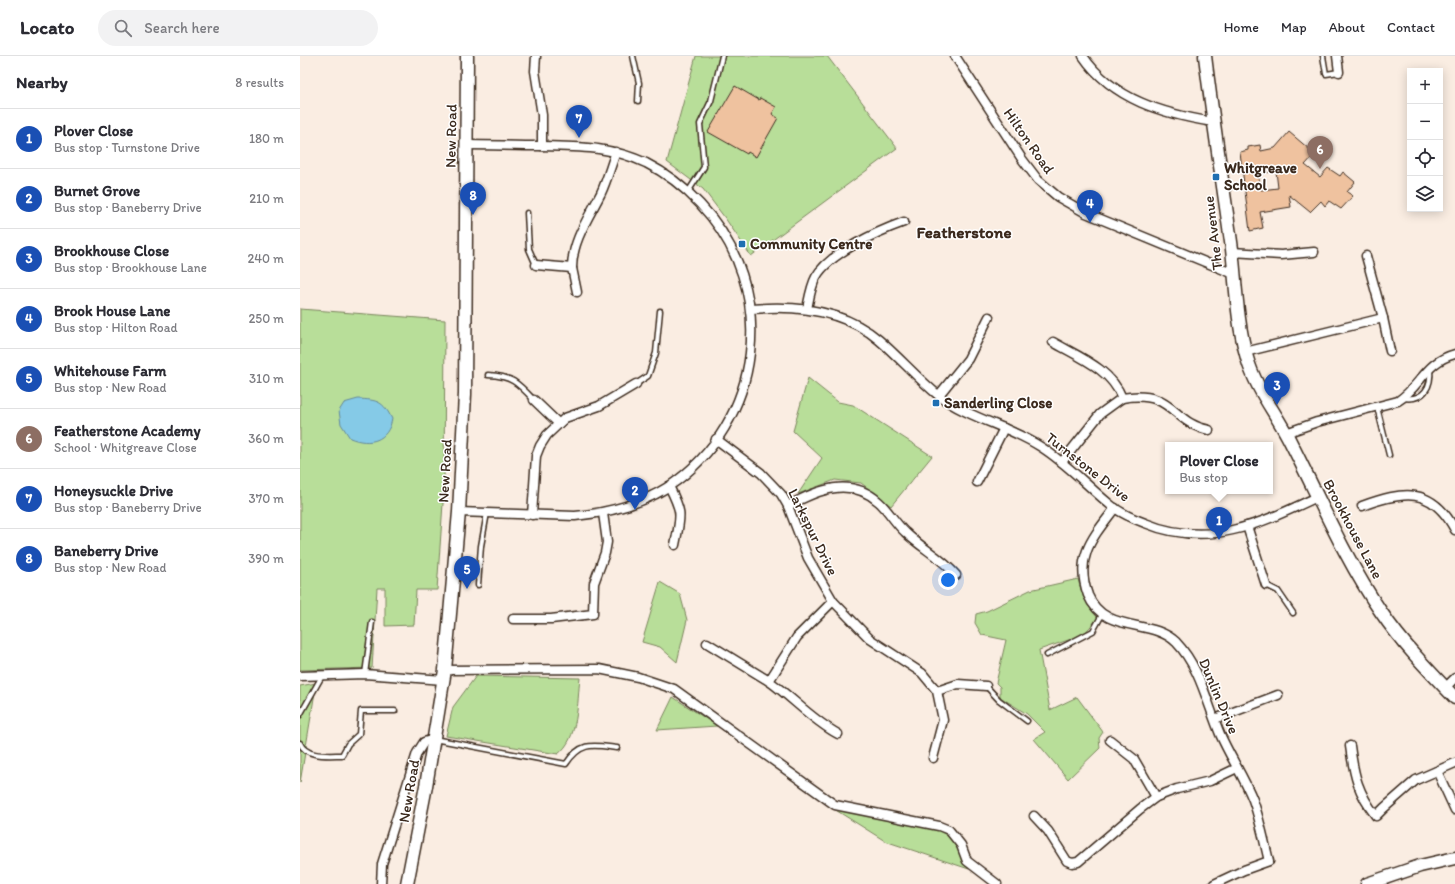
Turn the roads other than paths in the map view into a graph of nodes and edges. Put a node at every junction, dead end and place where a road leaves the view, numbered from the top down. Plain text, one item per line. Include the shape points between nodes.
1 (467, 56) edge
2 (536, 56) edge
3 (633, 56) edge
4 (722, 56) edge
5 (956, 56) edge
6 (1083, 56) edge
7 (1205, 56) edge
8 (1323, 56) edge
9 (1337, 56) edge
10 (1339, 72) joint
11 (638, 101) dead end
12 (1213, 122) junction
13 (466, 145) junction
14 (542, 146) junction
15 (616, 152) junction
16 (688, 192) junction
17 (527, 213) dead end
18 (904, 222) dead end
19 (1232, 252) junction
20 (1314, 252) dead end
21 (1366, 256) dead end
22 (536, 265) joint
23 (572, 268) junction
24 (1234, 274) junction
25 (577, 292) dead end
26 (807, 309) junction
27 (751, 310) junction
28 (660, 311) dead end
29 (989, 316) dead end
30 (1383, 318) junction
31 (1053, 342) dead end
32 (1390, 351) dead end
33 (1455, 354) edge
34 (1246, 355) junction
35 (488, 375) dead end
36 (636, 384) joint
37 (939, 395) junction
38 (1122, 398) junction
39 (534, 400) joint
40 (1377, 407) junction
41 (558, 423) junction
42 (1004, 428) junction
43 (1209, 430) dead end
44 (1286, 433) junction
45 (716, 439) junction
46 (1389, 455) dead end
47 (1062, 462) junction
48 (977, 482) dead end
49 (669, 486) junction
50 (1317, 497) junction
51 (788, 506) junction
52 (1362, 506) dead end
53 (1114, 508) junction
54 (459, 512) junction
55 (487, 513) junction
56 (602, 513) junction
57 (532, 515) junction
58 (1247, 526) junction
59 (1455, 530) edge
60 (675, 545) dead end
61 (956, 575) dead end
62 (478, 585) dead end
63 (1266, 585) joint
64 (833, 601) junction
65 (1293, 612) dead end
66 (1103, 613) junction
67 (513, 620) dead end
68 (372, 622) dead end
69 (707, 643) dead end
70 (1047, 655) dead end
71 (365, 674) junction
72 (444, 675) junction
73 (300, 676) edge
74 (322, 676) junction
75 (1455, 678) edge
76 (769, 681) junction
77 (986, 686) joint
78 (1445, 688) junction
79 (937, 691) junction
80 (1278, 696) dead end
81 (1455, 698) edge
82 (395, 711) dead end
83 (300, 715) edge
84 (1215, 719) junction
85 (1026, 721) dead end
86 (838, 734) dead end
87 (434, 739) junction
88 (1110, 740) dead end
89 (300, 743) edge
90 (1350, 746) dead end
91 (617, 748) dead end
92 (933, 758) dead end
93 (1455, 763) edge
94 (1237, 768) junction
95 (1437, 771) junction
96 (1156, 797) junction
97 (1455, 810) edge
98 (1034, 816) dead end
99 (1455, 858) edge
100 (1381, 882) edge
101 (381, 884) edge
102 (407, 884) edge
103 (997, 884) edge
104 (1214, 884) edge
105 (1368, 884) edge

1 - 13 street, New Road
2 - 14 street via 535,71 542,115
3 - 11 lane via 639,83
4 - 16 lane via 711,101 700,124 704,167
5 - 24 street, Hilton Road via 1022,159 1038,180 1058,198 1093,216
6 - 12 street via 1107,82 1139,102 1159,110
7 - 12 street, The Avenue
8 - 10 lane via 1326,74
9 - 10 street
12 - 19 street, The Avenue
13 - 14 street
13 - 54 street, New Road via 465,394
14 - 15 street via 578,146
15 - 16 street via 659,170
15 - 23 street via 601,192 575,245
16 - 27 street via 713,218 730,245 743,274
17 - 22 lane via 529,249
18 - 26 street via 867,238 826,265 816,276
19 - 20 street via 1281,255
19 - 24 street, The Avenue
21 - 30 street
22 - 23 street
23 - 25 street
24 - 34 street, The Avenue via 1237,311
26 - 27 street, Turnstone Drive
26 - 37 street, Turnstone Drive via 838,317 864,328
27 - 45 street via 752,333 747,375 736,406
28 - 36 lane via 656,353 648,376
29 - 37 street via 968,359
30 - 32 street
30 - 34 street
31 - 38 street via 1111,378
33 - 40 street via 1446,356 1430,366 1403,398
34 - 44 street, Brookhouse Lane via 1262,394
35 - 39 lane via 504,376 514,380
36 - 41 street via 599,406
37 - 42 street, Turnstone Drive via 964,412
38 - 43 street via 1149,397 1159,400 1168,404 1190,423
38 - 47 street via 1100,414
39 - 41 street
40 - 44 street
40 - 46 lane
41 - 57 street via 540,446 536,456
42 - 47 street, Turnstone Drive via 1031,440
42 - 48 street
44 - 50 street, Brookhouse Lane
45 - 49 street via 693,466
45 - 51 street, Larkspur Drive via 761,473 781,494
47 - 53 street, Turnstone Drive
49 - 56 street via 650,497
49 - 60 street via 680,508
50 - 58 street, Turnstone Drive
50 - 78 street, Brookhouse Lane via 1381,612
51 - 61 street via 824,489 845,488 869,495 904,532 945,563
51 - 64 street, Larkspur Drive via 808,558
52 - 59 street via 1392,496 1420,496 1441,509
53 - 58 street, Turnstone Drive via 1149,525 1181,534 1220,533
53 - 66 street, Dunlin Drive via 1095,534 1082,561 1088,595
54 - 55 street
54 - 72 street, New Road
55 - 57 street
55 - 62 lane
56 - 57 street via 575,516
56 - 67 street via 607,542 594,584 593,614
58 - 63 street
63 - 65 lane via 1278,591
64 - 76 street via 797,637
64 - 79 street, Larkspur Drive via 870,639 922,673
66 - 70 lane via 1093,631
66 - 84 street, Dunlin Drive via 1117,622 1154,630 1175,641 1200,678
68 - 71 lane
69 - 76 street
71 - 72 street
71 - 74 street
72 - 87 street, New Road
72 - 103 street via 599,670 638,677 674,689 835,805 949,830 961,845 967,861
73 - 74 street
74 - 83 lane
75 - 78 street
76 - 86 street via 825,727
77 - 79 street via 958,684
77 - 85 lane via 998,700
78 - 81 street, Brookhouse Lane
79 - 92 street, Larkspur Drive via 943,720
80 - 84 street
82 - 89 lane via 361,711 359,734 348,744 342,755 308,752
84 - 94 street, Dunlin Drive
87 - 91 lane via 566,764 572,754 581,747 592,745
87 - 101 street via 424,742 417,753 382,864
87 - 102 street, New Road
88 - 96 street via 1134,759
90 - 95 street via 1358,790 1376,816 1416,780
93 - 95 street
94 - 96 street via 1210,781
94 - 104 street, Dunlin Drive via 1253,801 1270,861
95 - 97 street
96 - 98 street via 1078,862 1072,863 1067,861 1048,831
99 - 100 street via 1420,866
100 - 105 street

